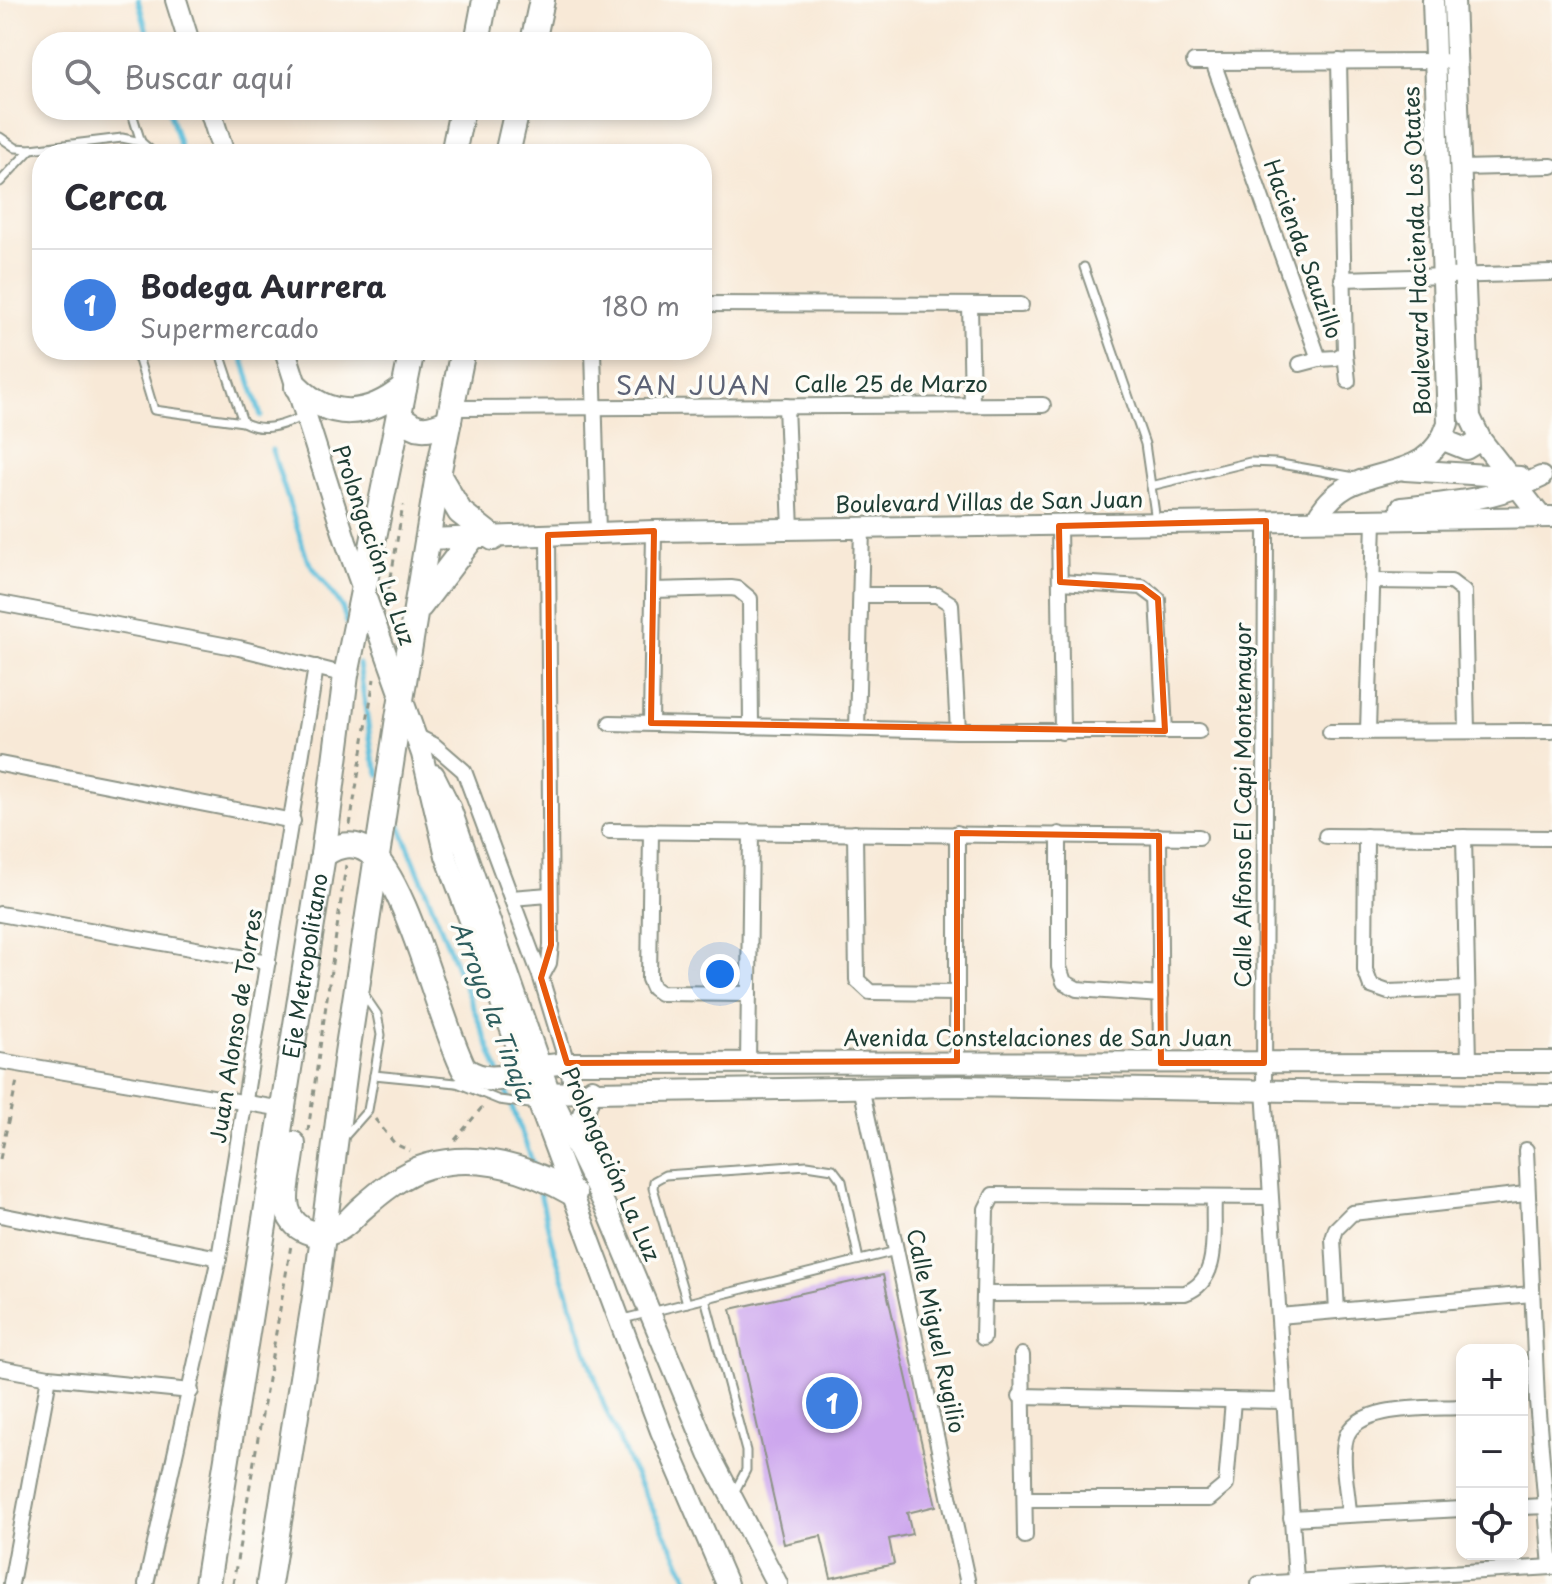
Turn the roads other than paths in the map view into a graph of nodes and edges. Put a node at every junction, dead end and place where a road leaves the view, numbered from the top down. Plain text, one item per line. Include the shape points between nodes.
1 (176, 0) edge
2 (485, 0) edge
3 (542, 0) edge
4 (1433, 0) edge
5 (1454, 0) edge
6 (186, 32) edge
7 (479, 32) edge
8 (535, 32) edge
9 (1446, 60) junction
10 (1339, 61) junction
11 (1194, 62) dead end
12 (1213, 62) junction
13 (134, 120) edge
14 (213, 120) edge
15 (460, 120) edge
16 (515, 120) edge
17 (0, 137) edge
18 (141, 142) junction
19 (72, 144) edge
20 (143, 144) edge
21 (221, 144) edge
22 (455, 144) edge
23 (509, 144) edge
24 (31, 149) joint
25 (1552, 166) edge
26 (1460, 168) junction
27 (0, 182) edge
28 (1084, 267) dead end
29 (1552, 273) edge
30 (1453, 276) junction
31 (1342, 279) junction
32 (712, 304) edge
33 (970, 305) junction
34 (1021, 305) dead end
35 (1345, 353) junction
36 (1319, 359) junction
37 (139, 360) edge
38 (222, 360) edge
39 (288, 360) edge
40 (410, 360) edge
41 (461, 360) edge
42 (593, 360) edge
43 (1300, 364) dead end
44 (1348, 381) dead end
45 (297, 387) junction
46 (404, 388) junction
47 (972, 405) junction
48 (1043, 405) dead end
49 (786, 406) junction
50 (594, 407) junction
51 (399, 415) junction
52 (450, 415) junction
53 (305, 416) junction
54 (243, 422) junction
55 (1441, 439) junction
56 (1481, 440) junction
57 (1405, 470) junction
58 (438, 475) junction
59 (1546, 477) edge
60 (1361, 478) junction
61 (1516, 482) junction
62 (1151, 486) junction
63 (1546, 517) edge
64 (1316, 520) junction
65 (1374, 520) junction
66 (1266, 521) junction
67 (1156, 523) junction
68 (1059, 526) junction
69 (862, 528) junction
70 (791, 529) junction
71 (654, 531) junction
72 (598, 533) junction
73 (548, 535) junction
74 (482, 538) junction
75 (427, 539) junction
76 (1373, 581) junction
77 (1060, 582) junction
78 (363, 587) junction
79 (653, 590) junction
80 (861, 595) junction
81 (0, 603) edge
82 (414, 615) junction
83 (348, 663) junction
84 (316, 667) junction
85 (401, 698) junction
86 (610, 723) dead end
87 (651, 723) junction
88 (751, 727) junction
89 (857, 729) junction
90 (958, 731) junction
91 (1165, 731) junction
92 (1199, 731) dead end
93 (1368, 731) junction
94 (1467, 731) junction
95 (1552, 731) edge
96 (1062, 732) junction
97 (1330, 732) dead end
98 (419, 745) junction
99 (0, 764) edge
100 (293, 821) junction
101 (609, 831) dead end
102 (651, 831) junction
103 (751, 832) junction
104 (855, 833) junction
105 (957, 833) junction
106 (1059, 834) junction
107 (1159, 836) junction
108 (1326, 836) dead end
109 (1366, 836) junction
110 (1199, 837) dead end
111 (1464, 837) junction
112 (1552, 838) edge
113 (379, 848) junction
114 (323, 855) junction
115 (549, 895) junction
116 (511, 898) junction
117 (0, 914) edge
118 (268, 962) junction
119 (541, 978) junction
120 (357, 985) junction
121 (1467, 989) junction
122 (957, 993) junction
123 (749, 994) junction
124 (1161, 995) junction
125 (0, 1061) edge
126 (957, 1061) junction
127 (1469, 1061) junction
128 (748, 1062) junction
129 (1552, 1062) edge
130 (567, 1063) junction
131 (1161, 1063) junction
132 (1264, 1063) junction
133 (374, 1075) junction
134 (482, 1087) junction
135 (533, 1087) junction
136 (861, 1087) junction
137 (582, 1090) junction
138 (1264, 1090) junction
139 (1552, 1095) edge
140 (245, 1105) junction
141 (283, 1109) junction
142 (335, 1146) junction
143 (1526, 1150) dead end
144 (574, 1194) junction
145 (1526, 1194) junction
146 (1270, 1197) junction
147 (1214, 1199) junction
148 (608, 1212) junction
149 (0, 1215) edge
150 (323, 1235) junction
151 (896, 1251) junction
152 (219, 1258) junction
153 (859, 1260) junction
154 (986, 1294) junction
155 (1532, 1294) junction
156 (705, 1298) junction
157 (687, 1303) junction
158 (1337, 1311) junction
159 (651, 1312) junction
160 (1279, 1316) junction
161 (618, 1320) junction
162 (983, 1338) dead end
163 (1022, 1355) dead end
164 (0, 1368) edge
165 (49, 1377) junction
166 (191, 1391) junction
167 (1020, 1396) junction
168 (1233, 1400) junction
169 (1284, 1401) junction
170 (1530, 1402) edge
171 (1456, 1407) edge
172 (1025, 1499) junction
173 (731, 1500) junction
174 (1547, 1506) junction
175 (1528, 1507) edge
176 (1456, 1509) edge
177 (1349, 1514) junction
178 (1291, 1518) junction
179 (1025, 1536) dead end
180 (1552, 1567) edge
181 (1296, 1581) junction
182 (11, 1584) edge
183 (146, 1584) edge
184 (207, 1584) edge
185 (269, 1584) edge
186 (727, 1584) edge
187 (777, 1584) edge
188 (968, 1584) edge
189 (1259, 1584) edge

1 - 6 street
2 - 7 main road
3 - 8 main road
4 - 9 street, Boulevard Hacienda Los Otates
5 - 9 street, Boulevard Hacienda Los Otates
9 - 10 street
9 - 26 street, Boulevard Hacienda Los Otates
9 - 30 street, Boulevard Hacienda Los Otates
10 - 12 street
10 - 31 street, Hacienda Sauzillo
11 - 12 street
12 - 36 street, Hacienda Sauzillo
13 - 18 lane
14 - 21 street
15 - 22 main road
16 - 23 main road
17 - 24 lane via 16,148
18 - 19 lane via 122,138
18 - 20 lane
24 - 27 lane
25 - 26 street
26 - 30 street, Boulevard Hacienda Los Otates
28 - 62 lane via 1145,444
29 - 30 street
30 - 31 street
30 - 55 street, Boulevard Hacienda Los Otates via 1449,409
30 - 56 street, Boulevard Hacienda Los Otates via 1468,403
31 - 35 street, Hacienda Sauzillo
32 - 33 street
33 - 34 street
33 - 47 street
35 - 36 street, Hacienda Sauzillo
35 - 44 street
36 - 43 street
37 - 54 lane via 154,410
38 - 54 lane
39 - 45 street, Prolongación La Luz
40 - 46 main road, Eje Metropolitano
41 - 52 main road
42 - 50 street
45 - 46 main road via 324,408 341,412 375,408
45 - 53 street, Prolongación La Luz
46 - 51 main road, Eje Metropolitano
47 - 48 street, Calle 25 de Marzo
47 - 49 street, Calle 25 de Marzo
49 - 50 street, Calle 25 de Marzo
49 - 70 street
50 - 52 street, Calle 25 de Marzo
50 - 72 street
51 - 52 main road via 420,429 430,429
51 - 78 main road, Eje Metropolitano
52 - 58 main road
53 - 54 lane via 271,428
53 - 78 street, Prolongación La Luz
55 - 56 street via 1466,449
55 - 57 street, Boulevard Hacienda Los Otates
56 - 61 street, Boulevard Hacienda Los Otates
57 - 60 street, Boulevard Hacienda Los Otates
57 - 61 street
58 - 74 main road
58 - 75 main road
59 - 61 street
60 - 62 lane via 1250,462
60 - 64 street, Boulevard Hacienda Los Otates via 1335,492
61 - 63 street, Boulevard Hacienda Los Otates
61 - 65 street via 1467,500 1385,510
62 - 67 lane
63 - 65 street, Boulevard Villas de San Juan
64 - 65 street, Boulevard Villas de San Juan
64 - 66 street, Boulevard Villas de San Juan
65 - 76 street
66 - 67 street, Boulevard Villas de San Juan
66 - 132 street, Calle Alfonso El Capi Montemayor
67 - 68 street, Boulevard Villas de San Juan
68 - 69 street, Boulevard Villas de San Juan
68 - 77 street
69 - 70 street, Boulevard Villas de San Juan
69 - 80 street
70 - 71 street, Boulevard Villas de San Juan
71 - 72 street, Boulevard Villas de San Juan
71 - 79 street
72 - 73 street, Boulevard Villas de San Juan
73 - 74 street, Boulevard Villas de San Juan
73 - 115 street
74 - 75 street, Boulevard Villas de San Juan
74 - 82 main road via 440,575
75 - 82 main road
76 - 93 street
76 - 94 street via 1451,582 1464,592
77 - 91 street via 1142,587 1158,599
77 - 96 street
78 - 83 main road, Eje Metropolitano
78 - 85 street, Prolongación La Luz
79 - 87 street
79 - 88 street via 731,588 750,599
80 - 89 street
80 - 90 street via 937,595 951,604
81 - 84 street
82 - 85 main road
83 - 84 street
83 - 114 main road, Eje Metropolitano
84 - 100 street, Juan Alonso de Torres
85 - 98 street, Prolongación La Luz
85 - 113 main road
86 - 87 street
87 - 88 street
88 - 89 street
89 - 90 street
90 - 96 street
91 - 92 street
91 - 96 street
93 - 94 street
93 - 97 street
94 - 95 street
98 - 116 street via 434,745 464,771
98 - 135 street, Prolongación La Luz via 446,856
99 - 100 street
100 - 118 street, Juan Alonso de Torres
101 - 102 street
102 - 103 street
102 - 123 street via 653,988 660,993
103 - 104 street
103 - 123 street
104 - 105 street
104 - 122 street via 857,980 870,992
105 - 106 street
105 - 122 street
106 - 107 street
106 - 124 street via 1059,967 1064,982 1077,989
107 - 110 street
107 - 124 street
108 - 109 street
109 - 111 street
109 - 121 street via 1365,970 1371,986 1388,992
111 - 112 street
111 - 121 street
113 - 114 main road via 333,848
113 - 120 main road
113 - 134 main road via 459,1059
114 - 141 main road, Eje Metropolitano
115 - 116 street
115 - 119 street via 551,945
116 - 119 street
117 - 118 street
118 - 140 street, Juan Alonso de Torres
119 - 130 street
120 - 133 lane via 377,1014 381,1035
120 - 142 main road
121 - 127 street
122 - 126 street
123 - 128 street
124 - 131 street
125 - 140 street
126 - 128 street, Avenida Constelaciones de San Juan
126 - 131 street, Avenida Constelaciones de San Juan
127 - 129 street, Avenida Constelaciones de San Juan
127 - 132 street, Avenida Constelaciones de San Juan
128 - 130 street, Avenida Constelaciones de San Juan
130 - 135 street, Avenida Constelaciones de San Juan
130 - 137 street
131 - 132 street, Avenida Constelaciones de San Juan
132 - 138 street, Calle Alfonso El Capi Montemayor
133 - 134 lane
133 - 142 lane via 368,1110
134 - 135 main road
134 - 135 lane
135 - 137 street
135 - 144 street, Prolongación La Luz
135 - 148 street, Prolongación La Luz
136 - 137 street
136 - 138 street
136 - 151 street, Calle Miguel Rugilio
137 - 148 street via 583,1129
138 - 139 street
138 - 146 street, Calle Alfonso El Capi Montemayor
140 - 141 street
140 - 152 street, Juan Alonso de Torres
141 - 150 main road via 293,1146 289,1214 296,1225
141 - 184 main road, Eje Metropolitano
142 - 150 main road
143 - 145 street
144 - 150 main road via 517,1168 477,1160 424,1167
144 - 161 street, Prolongación La Luz
145 - 155 street
145 - 158 street via 1352,1213 1333,1239
146 - 147 street
146 - 160 street, Calle Alfonso El Capi Montemayor
147 - 154 street via 1211,1269 1197,1289
147 - 154 street via 993,1195 986,1209
148 - 159 street, Prolongación La Luz
149 - 152 street
150 - 185 main road
151 - 153 lane
151 - 188 street, Calle Miguel Rugilio
152 - 166 street, Juan Alonso de Torres
153 - 156 lane
153 - 157 lane via 842,1181 833,1169 807,1165 665,1175 653,1188
154 - 162 street
155 - 158 street
155 - 170 street
156 - 157 lane
156 - 173 lane via 746,1451 744,1479
157 - 159 lane
158 - 160 street
159 - 161 lane
159 - 173 street, Prolongación La Luz
160 - 169 street, Calle Alfonso El Capi Montemayor
161 - 186 street, Prolongación La Luz
163 - 167 street
164 - 165 street
165 - 166 street
165 - 182 street
166 - 183 street, Juan Alonso de Torres
167 - 168 street
167 - 172 street
168 - 169 street
168 - 172 street via 1226,1485 1209,1499
169 - 178 street, Calle Alfonso El Capi Montemayor
170 - 174 street
171 - 177 street via 1381,1412 1360,1419 1346,1439
172 - 179 street
173 - 187 street, Prolongación La Luz
174 - 175 street
174 - 180 street
176 - 177 street
177 - 178 street
178 - 181 street, Calle Alfonso El Capi Montemayor
180 - 181 street
181 - 189 street

